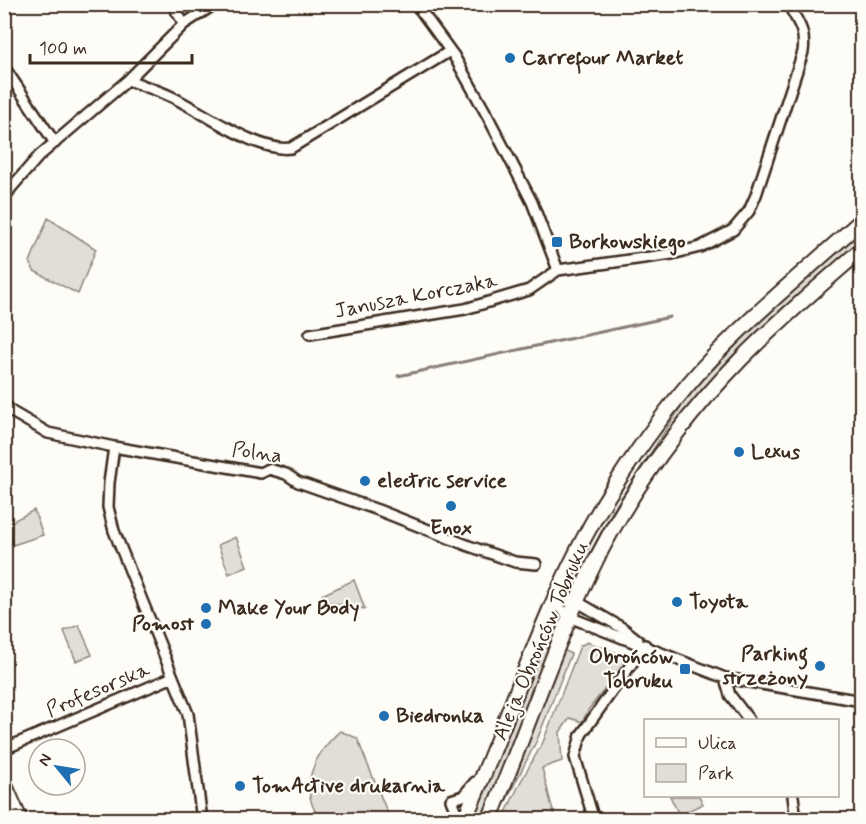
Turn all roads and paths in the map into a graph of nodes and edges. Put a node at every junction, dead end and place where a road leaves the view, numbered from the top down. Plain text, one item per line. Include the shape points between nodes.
1 (172, 4) edge
2 (215, 4) edge
3 (416, 4) edge
4 (788, 4) edge
5 (184, 24) junction
6 (450, 51) junction
7 (4, 67) edge
8 (128, 80) junction
9 (55, 143) junction
10 (4, 199) edge
11 (861, 220) edge
12 (861, 249) edge
13 (558, 270) junction
14 (310, 334) dead end
15 (4, 404) edge
16 (114, 447) junction
17 (536, 564) dead end
18 (553, 600) junction
19 (576, 601) junction
20 (569, 617) junction
21 (645, 645) junction
22 (173, 677) junction
23 (725, 678) junction
24 (861, 701) edge
25 (748, 719) edge
26 (4, 749) edge
27 (487, 766) junction
28 (4, 783) edge
29 (794, 797) edge
30 (20, 819) edge
31 (202, 819) edge
32 (456, 819) edge
33 (464, 819) edge
34 (489, 819) edge
35 (594, 819) edge
36 (796, 819) edge

1 - 5 street
2 - 5 street
3 - 6 street
4 - 13 street via 802,27 803,52 756,195 735,228 717,240 672,254
5 - 8 street
6 - 8 street via 285,149 257,142 173,97
6 - 13 street via 532,202
7 - 9 street
8 - 9 street
9 - 10 street via 30,165
11 - 18 main road, Aleja Obrońców Tobruku via 739,331 676,400 614,486
12 - 19 main road, Aleja Obrońców Tobruku via 742,358 687,420 620,517
13 - 14 street, Janusza Korczaka via 529,290 465,309
15 - 16 street, Polna via 48,433
16 - 17 street, Polna via 261,473 269,469 470,546
16 - 22 street, Profesorska via 108,507 114,531
18 - 19 street
18 - 20 street
18 - 27 main road, Aleja Obrońców Tobruku
19 - 20 main road, Aleja Obrońców Tobruku
19 - 21 street
20 - 21 street
20 - 34 main road, Aleja Obrońców Tobruku
21 - 23 street
21 - 35 street via 581,735 575,757
22 - 26 street, Profesorska
22 - 31 street, Profesorska via 188,714
23 - 24 street
23 - 25 street via 730,694
27 - 32 street, Aleja Obrońców Tobruku via 470,790 451,800
27 - 33 main road, Aleja Obrońców Tobruku
28 - 30 main road
29 - 36 street

